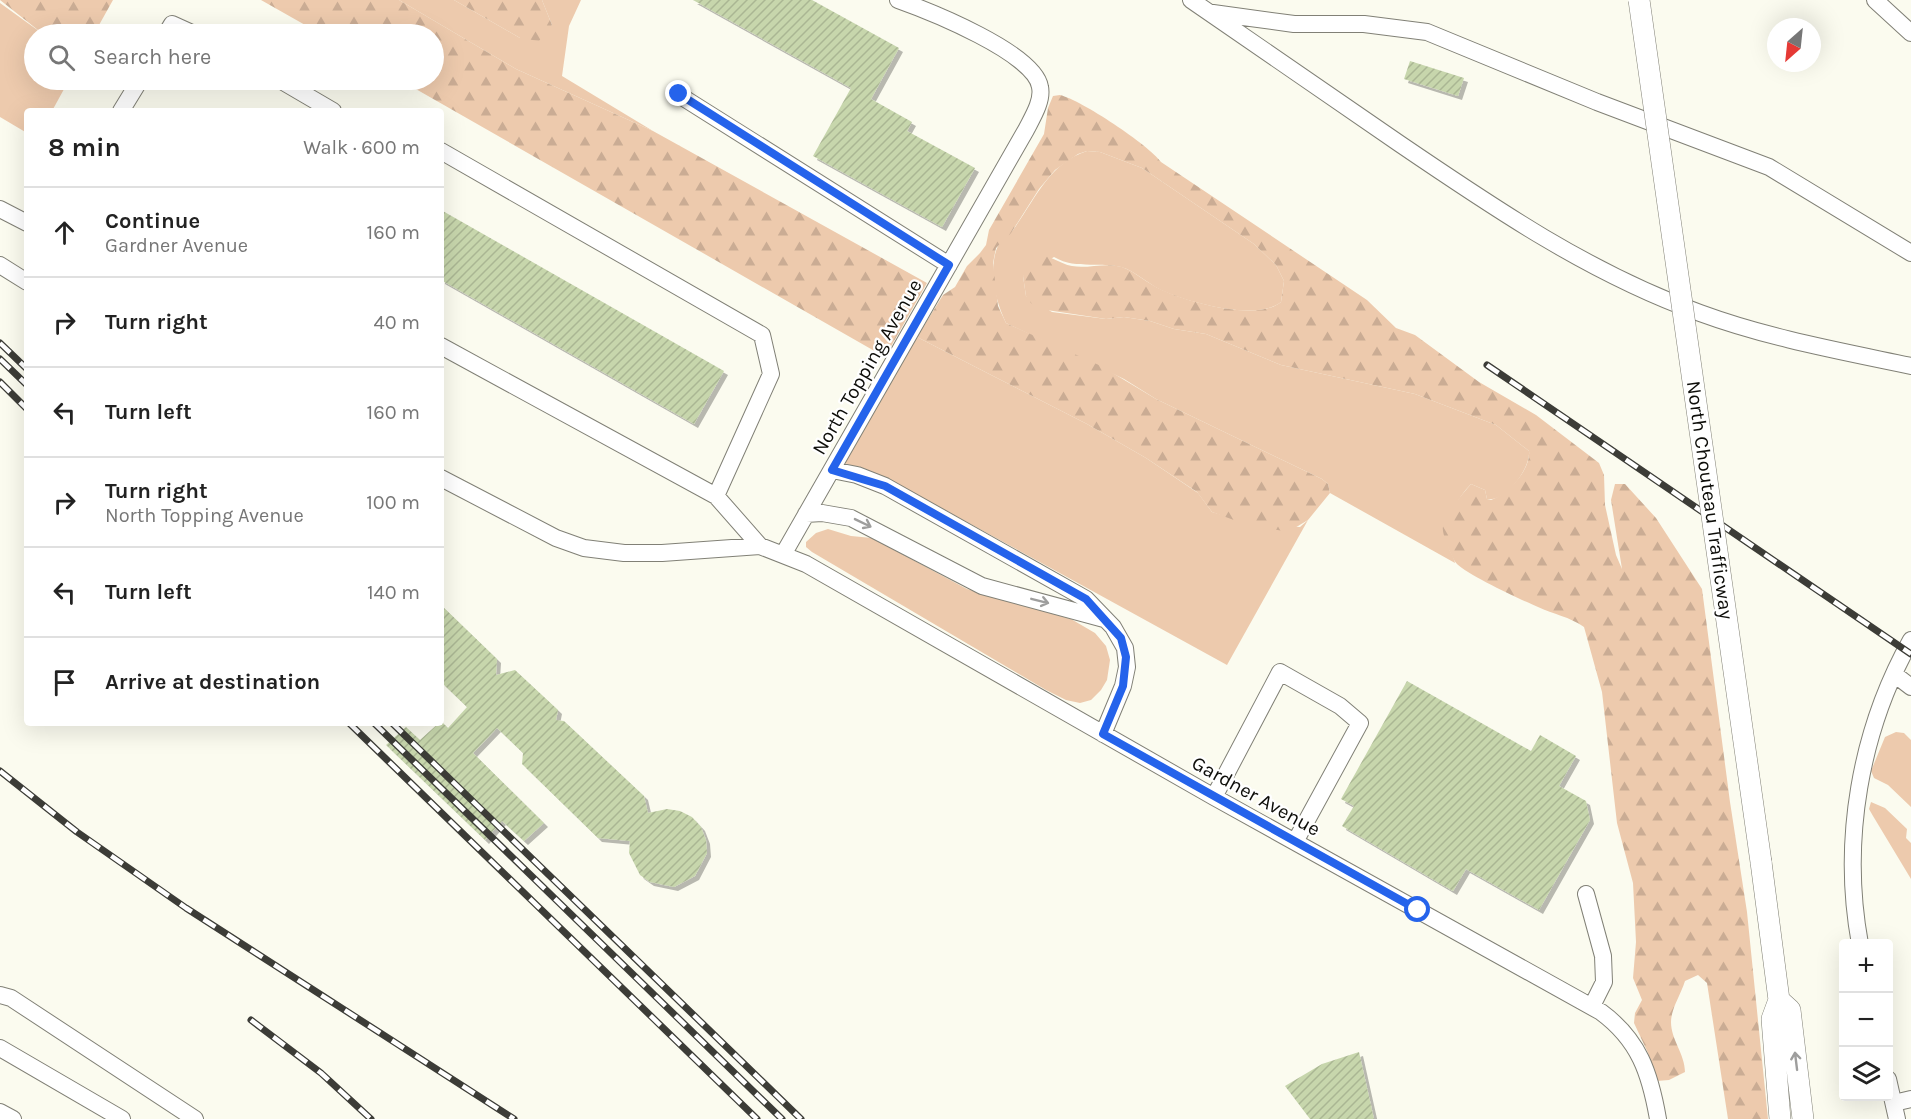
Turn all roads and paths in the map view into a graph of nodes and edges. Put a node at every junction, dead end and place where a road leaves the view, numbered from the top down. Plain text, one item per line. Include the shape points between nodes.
1 (898, 0) edge
2 (1191, 0) edge
3 (1639, 0) edge
4 (1875, 0) edge
5 (1209, 13) junction
6 (1911, 33) edge
7 (134, 90) edge
8 (297, 90) edge
9 (679, 94) dead end
10 (123, 108) edge
11 (328, 108) edge
12 (444, 153) edge
13 (0, 209) edge
14 (24, 221) edge
15 (1911, 253) edge
16 (0, 265) edge
17 (949, 265) junction
18 (24, 280) edge
19 (444, 348) edge
20 (1911, 366) edge
21 (832, 470) junction
22 (444, 480) edge
23 (716, 496) junction
24 (806, 514) junction
25 (760, 546) junction
26 (784, 554) junction
27 (1104, 619) junction
28 (1911, 640) edge
29 (1894, 674) junction
30 (1911, 687) edge
31 (1103, 734) junction
32 (1214, 797) junction
33 (1295, 842) junction
34 (1586, 894) dead end
35 (1859, 939) edge
36 (0, 995) edge
37 (1779, 1000) junction
38 (1592, 1006) junction
39 (0, 1048) edge
40 (1911, 1100) edge
41 (1895, 1111) edge
42 (0, 1112) edge
43 (13, 1119) edge
44 (122, 1119) edge
45 (195, 1119) edge
46 (1658, 1119) edge
47 (1780, 1119) edge
48 (1803, 1119) edge

1 - 17 street, North Topping Avenue via 938,14 982,37 1035,71 1041,88 1034,113
2 - 5 street
3 - 37 main road, North Chouteau Trafficway, bridge
4 - 6 street
5 - 15 street via 1294,24 1364,24 1427,32 1769,167
5 - 20 street via 1463,187 1608,273 1699,313 1778,337
7 - 10 street
8 - 11 street
9 - 17 street
12 - 23 street via 762,335 771,374
13 - 14 street
16 - 18 street
17 - 21 street, North Topping Avenue
19 - 23 street
21 - 24 street, North Topping Avenue
21 - 27 street via 885,486 1086,599
22 - 25 street via 584,548 662,553
23 - 25 street
24 - 26 street, North Topping Avenue
24 -> 27 street via 851,518 982,586
25 - 26 street, Gardner Avenue
26 - 31 street, Gardner Avenue
27 - 31 street via 1121,638 1127,667
28 - 29 street
29 - 30 street
29 - 35 street via 1877,717 1858,794 1851,880
31 - 32 street, Gardner Avenue
32 - 33 street, Gardner Avenue
32 - 33 street via 1280,672 1340,706 1360,723
33 - 38 street, Gardner Avenue
34 - 38 street via 1603,956 1604,982
36 - 45 street via 11,998
37 - 47 main road, North Chouteau Trafficway via 1772,1019
48 -> 37 main road, North Chouteau Trafficway via 1790,1010
38 - 46 street, Gardner Avenue via 1633,1042 1647,1075
39 - 44 street
40 - 41 street
42 - 43 street

